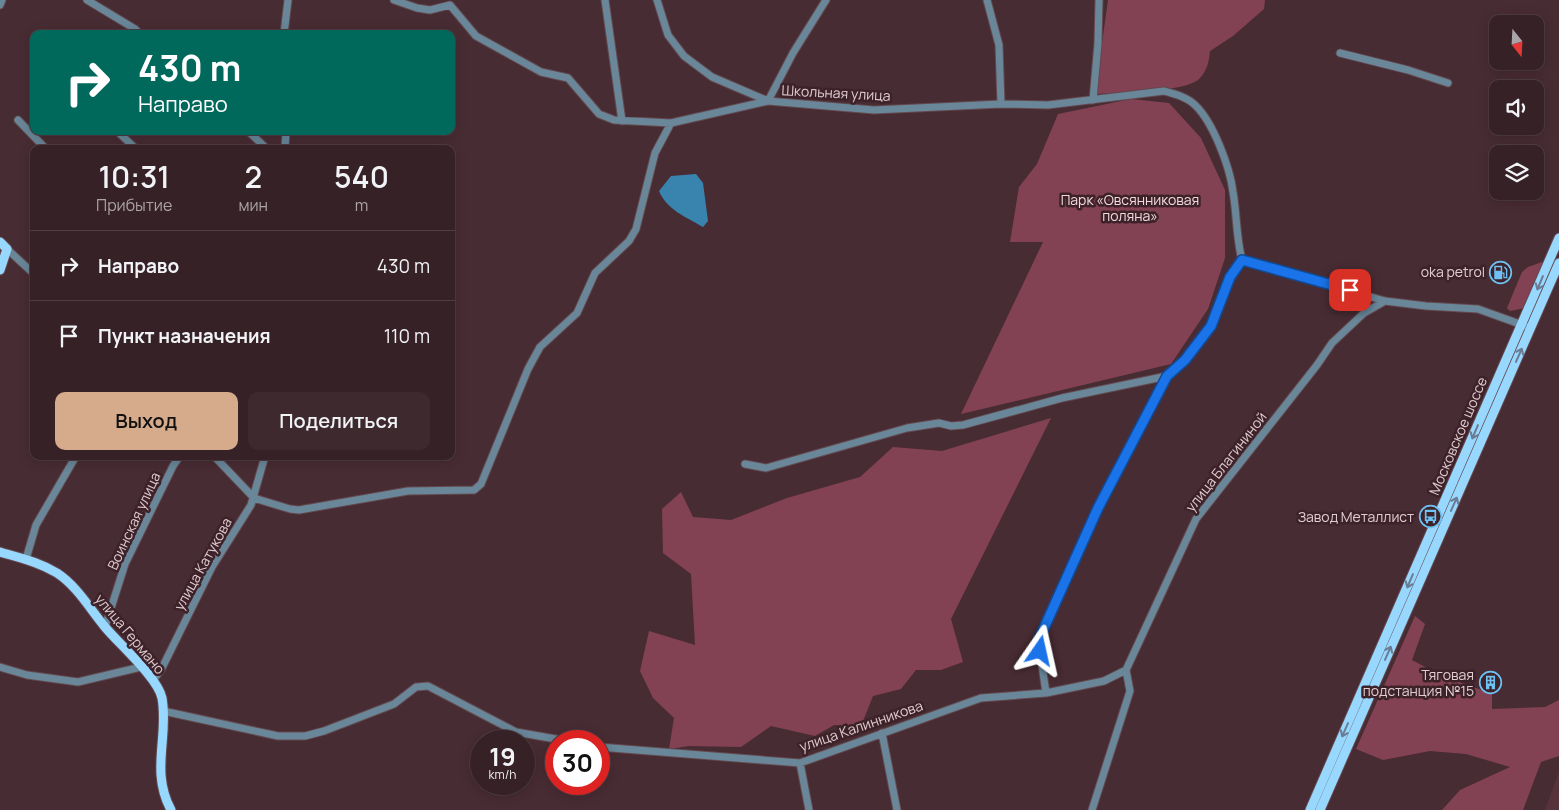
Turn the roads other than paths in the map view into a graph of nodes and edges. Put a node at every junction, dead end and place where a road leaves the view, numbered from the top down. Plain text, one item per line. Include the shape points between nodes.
1 (2, 0) edge
2 (87, 0) edge
3 (288, 0) edge
4 (394, 0) edge
5 (605, 0) edge
6 (658, 0) edge
7 (826, 0) edge
8 (987, 0) edge
9 (1099, 0) edge
10 (447, 2) edge
11 (0, 5) edge
12 (136, 30) edge
13 (284, 30) edge
14 (1340, 53) dead end
15 (1448, 83) dead end
16 (1092, 100) junction
17 (768, 101) junction
18 (1001, 104) junction
19 (18, 120) dead end
20 (622, 121) junction
21 (671, 123) junction
22 (30, 132) edge
23 (32, 135) edge
24 (121, 135) edge
25 (252, 135) edge
26 (42, 145) edge
27 (132, 145) edge
28 (263, 145) edge
29 (1559, 238) edge
30 (3, 245) edge
31 (1242, 260) junction
32 (1559, 263) edge
33 (0, 270) edge
34 (30, 270) edge
35 (1385, 301) junction
36 (1522, 324) junction
37 (1531, 328) junction
38 (1167, 376) junction
39 (74, 460) edge
40 (177, 460) edge
41 (218, 460) edge
42 (264, 460) edge
43 (745, 464) dead end
44 (254, 498) junction
45 (0, 552) edge
46 (26, 559) junction
47 (105, 627) junction
48 (0, 667) edge
49 (141, 667) junction
50 (1126, 670) junction
51 (153, 680) junction
52 (1046, 692) junction
53 (163, 711) junction
54 (882, 733) junction
55 (545, 737) edge
56 (610, 747) edge
57 (800, 763) junction
58 (171, 810) edge
59 (808, 810) edge
60 (897, 810) edge
61 (1092, 810) edge
62 (1310, 810) edge
63 (1320, 810) edge

1 - 11 street
2 - 12 street
3 - 13 street
4 - 10 street via 430,10
5 - 20 street
6 - 17 street via 668,35 684,56 712,77
7 - 17 street
8 - 18 street via 999,46
9 - 16 street
10 - 20 street, Школьная улица via 476,36 541,72 568,78 600,114
14 - 15 street
16 - 18 street, Школьная улица via 1048,105
16 - 31 street, Школьная улица via 1164,91 1195,104 1216,137 1234,191 1237,243
17 - 18 street, Школьная улица via 874,110
17 - 21 street, Школьная улица
19 - 22 street
20 - 21 street, Школьная улица
21 - 44 street via 655,153 636,229 629,241 596,273 576,312 540,347 481,484 474,490 408,491 299,510
23 - 26 street
24 - 27 street
25 - 28 street
29 -> 36 main road, Московское шоссе
30 - 33 main road
30 - 34 street
31 - 35 street
31 - 38 street via 1230,277 1211,326 1185,360
32 - 37 main road, Московское шоссе
35 - 36 street via 1478,309
35 - 50 street, улица Благининой via 1364,313 1332,343 1196,519
36 - 37 street
36 -> 62 main road, Московское шоссе
63 -> 37 main road, Московское шоссе
38 - 43 street via 1062,398 962,425 940,422 908,428 766,468
38 - 52 street via 1098,508 1040,637
39 - 46 street via 36,525
40 - 47 street, Воинская улица via 126,564
41 - 44 street
42 - 44 street, улица Катукова
44 - 51 street, улица Катукова via 212,567
45 - 46 main road, улица Германо
46 - 47 main road, улица Германо via 58,574 72,586
47 - 49 main road, улица Германо
48 - 49 street via 27,676 78,682
49 - 51 main road, улица Германо
50 - 52 street, улица Калинникова via 1104,681
50 - 61 street via 1130,690
51 - 53 main road, улица Германо via 161,696
52 - 54 street, улица Калинникова via 981,698
53 - 55 street via 278,736 305,736 394,704 416,686 428,686 516,732
53 - 58 main road, улица Германо via 160,778
54 - 57 street, улица Калинникова
54 - 60 street
56 - 57 street, улица Калинникова
57 - 59 street

